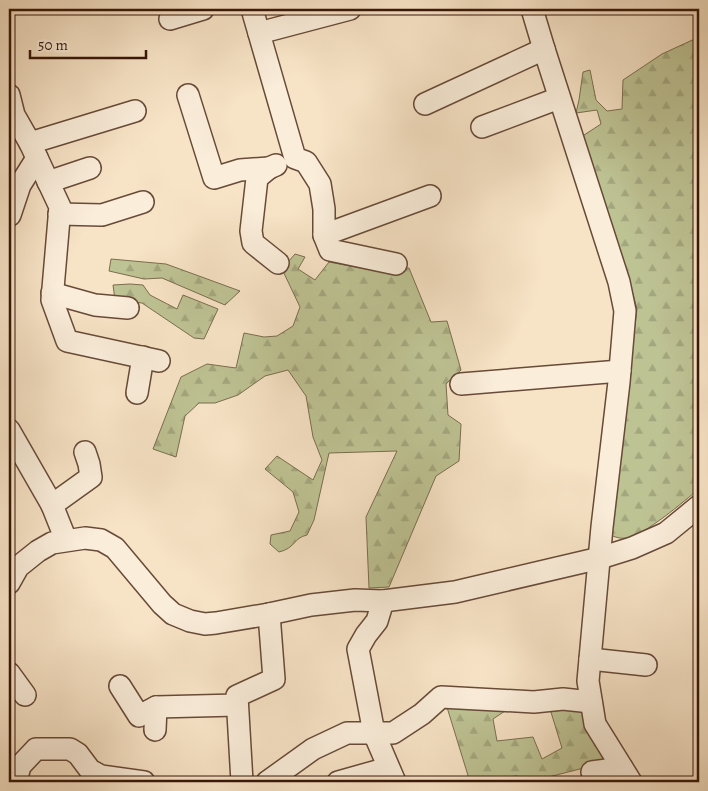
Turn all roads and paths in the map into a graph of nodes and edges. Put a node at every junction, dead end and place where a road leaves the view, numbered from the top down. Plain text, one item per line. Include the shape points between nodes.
1 (203, 9) edge
2 (252, 9) edge
3 (350, 9) edge
4 (532, 9) edge
5 (170, 19) dead end
6 (259, 34) junction
7 (544, 50) junction
8 (9, 95) edge
9 (188, 95) dead end
10 (559, 98) junction
11 (425, 104) dead end
12 (135, 111) dead end
13 (482, 127) dead end
14 (34, 151) junction
15 (295, 158) junction
16 (90, 168) dead end
17 (269, 168) junction
18 (48, 182) junction
19 (430, 196) dead end
20 (143, 202) dead end
21 (60, 214) junction
22 (10, 215) dead end
23 (324, 235) junction
24 (278, 263) dead end
25 (396, 264) dead end
26 (52, 294) junction
27 (128, 308) dead end
28 (620, 371) junction
29 (461, 384) dead end
30 (136, 393) dead end
31 (9, 430) edge
32 (85, 452) dead end
33 (52, 505) junction
34 (699, 506) edge
35 (66, 540) junction
36 (600, 558) junction
37 (16, 560) edge
38 (9, 583) edge
39 (383, 601) junction
40 (269, 614) junction
41 (590, 659) junction
42 (646, 665) dead end
43 (9, 673) edge
44 (120, 686) dead end
45 (25, 695) dead end
46 (591, 702) junction
47 (237, 705) junction
48 (156, 707) junction
49 (155, 730) dead end
50 (374, 733) junction
51 (592, 772) dead end
52 (9, 775) edge
53 (391, 775) edge
54 (627, 775) edge
55 (14, 782) edge
56 (144, 782) edge
57 (242, 782) edge
58 (267, 782) edge
59 (338, 782) edge

1 - 5 street
2 - 6 street
3 - 6 street
4 - 7 street
6 - 15 street
7 - 10 street
7 - 11 street
8 - 14 street via 14,115
9 - 17 street via 214,178 240,170
10 - 13 street
10 - 28 street via 619,282 625,311
12 - 14 street
14 - 18 street
14 - 22 street
15 - 17 street
15 - 23 street via 306,162 320,184
16 - 18 street
17 - 24 street via 257,178 251,231 253,244
18 - 21 street
19 - 23 street
20 - 21 street via 102,214
21 - 26 street
23 - 25 street via 330,250
26 - 27 street via 95,305
26 - 30 street via 58,340 151,359
28 - 29 street
28 - 36 street
31 - 33 street
32 - 33 street via 91,477
33 - 35 street
34 - 36 street via 666,533
35 - 37 street
35 - 40 street via 101,540 115,548 162,604 173,614 190,621 205,624
36 - 39 street via 455,592
36 - 41 street
37 - 38 street via 18,567
39 - 40 street via 355,600 310,605
39 - 50 street via 377,621 358,649
40 - 47 street via 274,679 237,696
41 - 42 street
41 - 46 street via 588,681
43 - 45 street
44 - 48 street via 139,716
46 - 50 street via 441,697 393,733
46 - 54 street via 595,724
47 - 48 street
47 - 57 street
48 - 49 street
50 - 53 street
50 - 58 street via 347,733 312,749
51 - 54 street
52 - 55 street
53 - 59 street
55 - 56 street via 20,766 36,749 70,749 90,770 101,776

